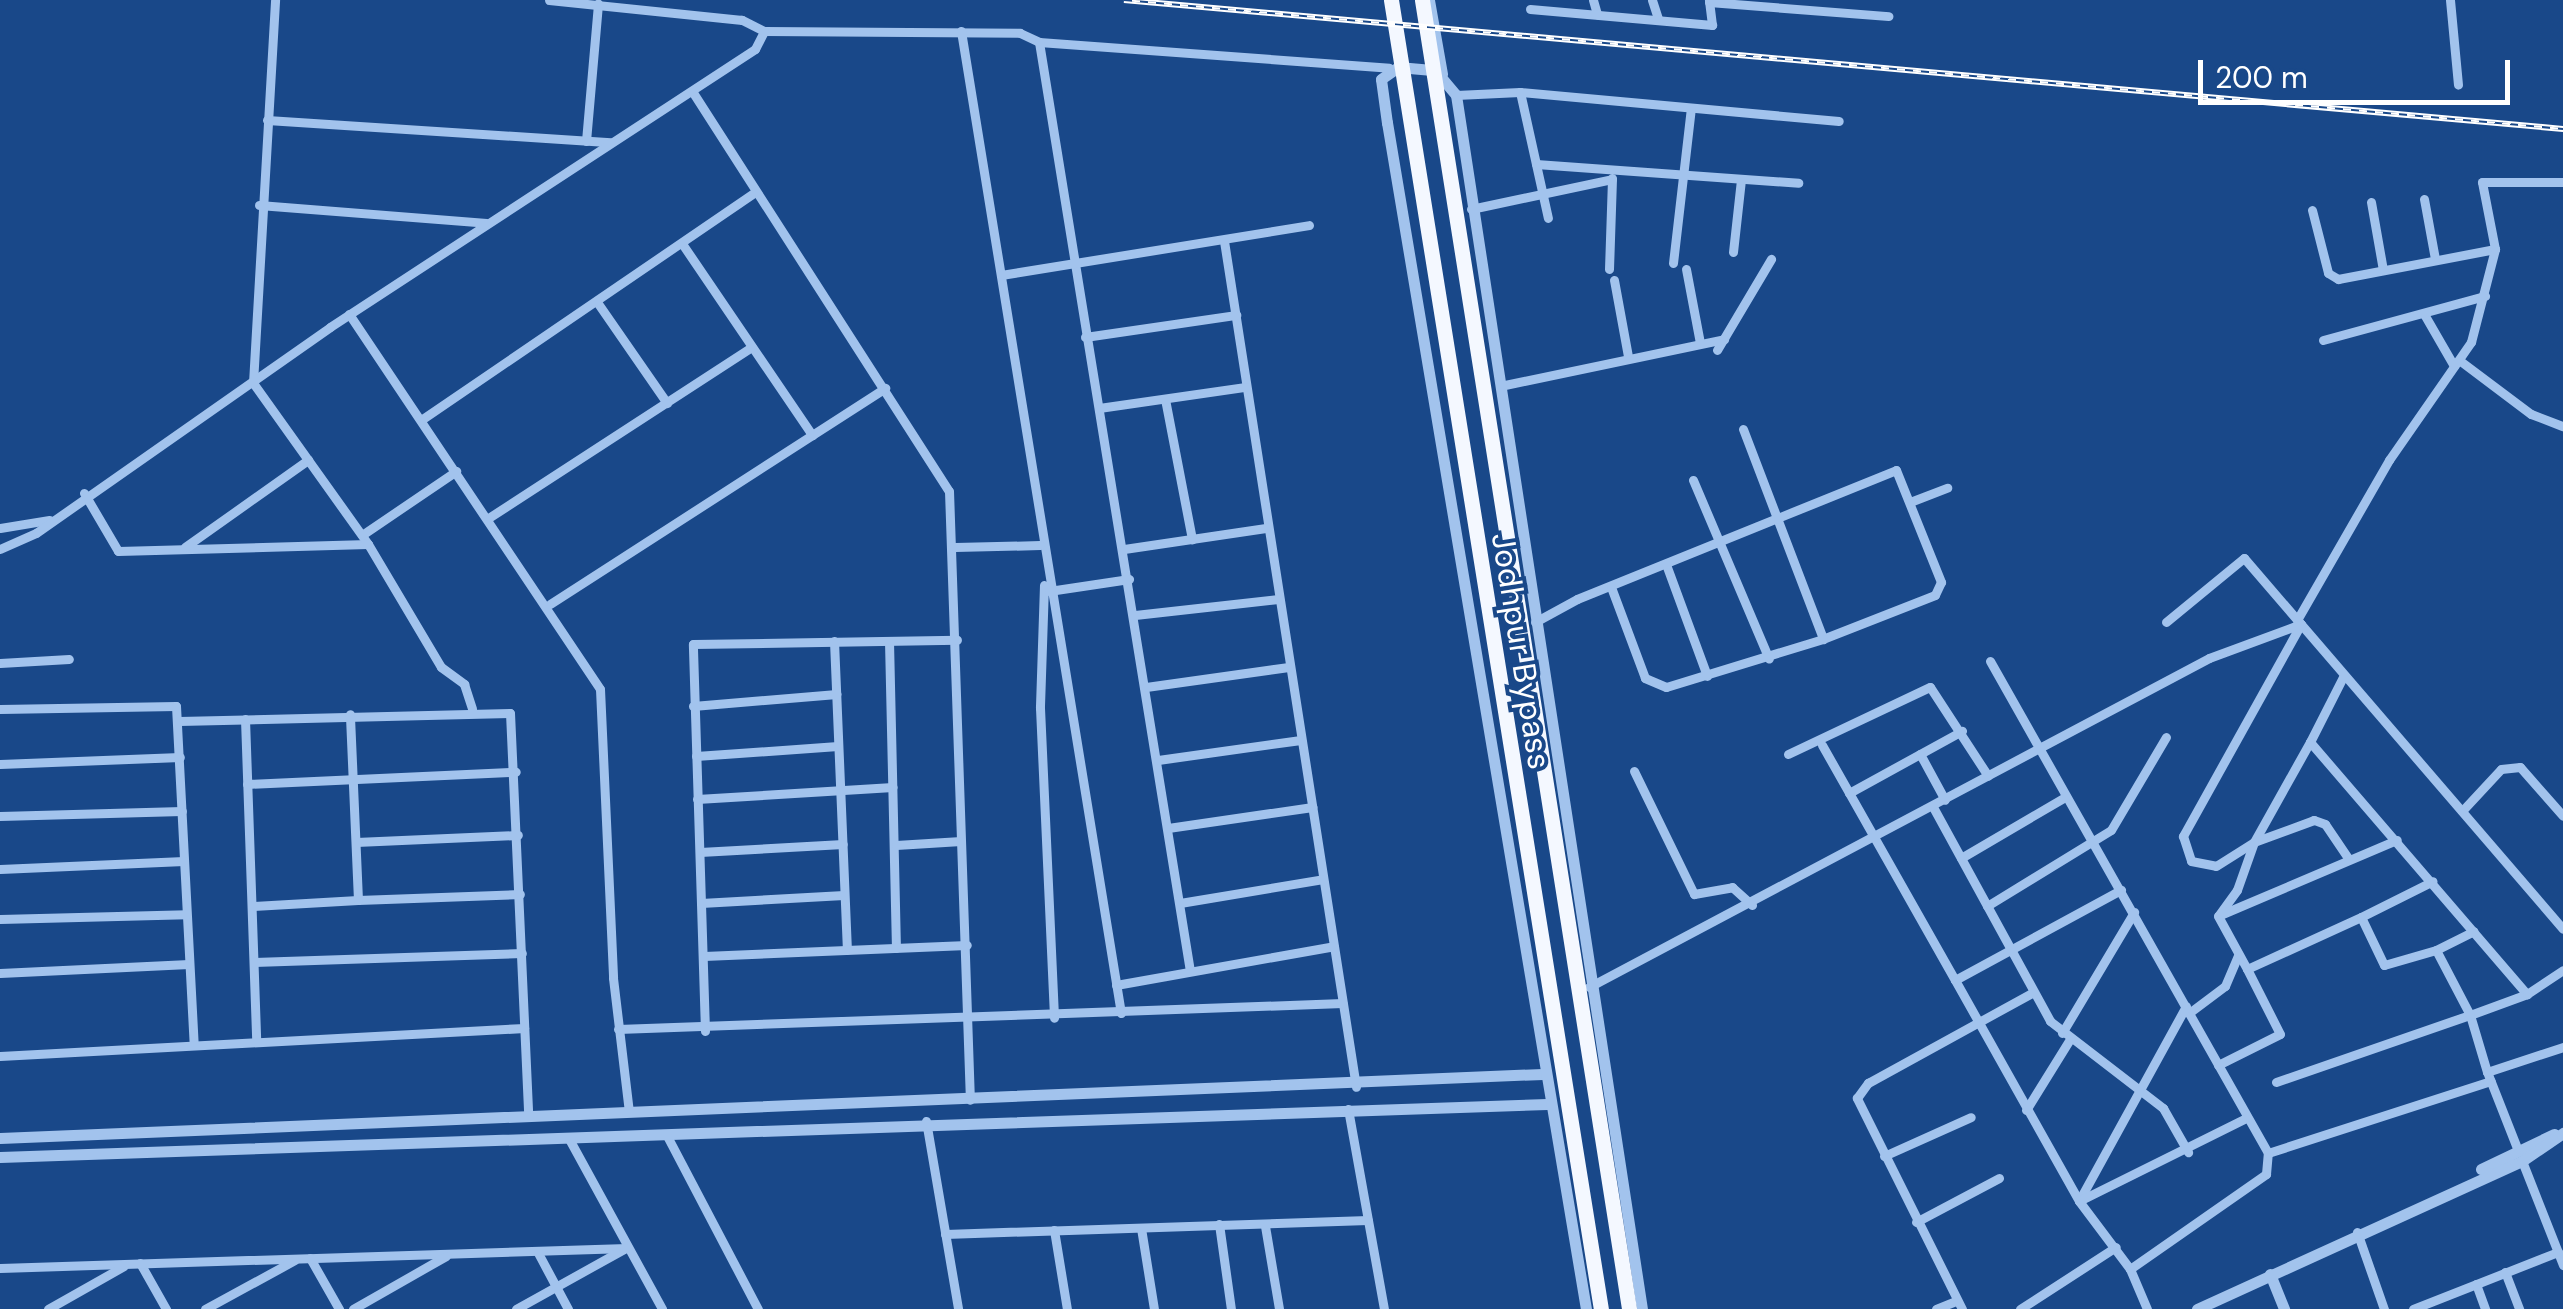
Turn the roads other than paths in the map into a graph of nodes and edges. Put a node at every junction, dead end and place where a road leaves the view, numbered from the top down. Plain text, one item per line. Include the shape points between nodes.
1 (275, 0) edge
2 (548, 0) edge
3 (1391, 0) edge
4 (1422, 0) edge
5 (1430, 0) edge
6 (1593, 0) edge
7 (1652, 0) edge
8 (2450, 0) edge
9 (1709, 1) edge
10 (598, 4) junction
11 (1816, 5) edge
12 (1530, 8) dead end
13 (1597, 14) junction
14 (1888, 16) dead end
15 (1658, 20) junction
16 (764, 31) junction
17 (961, 31) junction
18 (1039, 42) junction
19 (1389, 68) junction
20 (1442, 74) junction
21 (2458, 85) dead end
22 (692, 91) junction
23 (1520, 92) junction
24 (1456, 95) junction
25 (1691, 108) junction
26 (267, 120) junction
27 (1839, 121) dead end
28 (586, 141) junction
29 (612, 143) junction
30 (1536, 164) junction
31 (1612, 175) junction
32 (1683, 175) junction
33 (1741, 179) junction
34 (2563, 182) edge
35 (1798, 183) dead end
36 (1542, 193) junction
37 (752, 194) junction
38 (2424, 199) dead end
39 (2371, 202) dead end
40 (259, 205) junction
41 (1471, 209) junction
42 (2312, 210) dead end
43 (1548, 218) dead end
44 (489, 223) junction
45 (1309, 225) dead end
46 (1224, 241) junction
47 (684, 245) junction
48 (2495, 249) junction
49 (1733, 252) dead end
50 (1771, 259) dead end
51 (2435, 259) junction
52 (1673, 263) dead end
53 (1072, 264) junction
54 (1609, 269) dead end
55 (1686, 269) dead end
56 (2382, 270) junction
57 (1001, 275) junction
58 (1614, 280) dead end
59 (2485, 296) junction
60 (597, 302) junction
61 (349, 314) junction
62 (2424, 314) junction
63 (1236, 315) junction
64 (1086, 337) junction
65 (1724, 339) junction
66 (2323, 340) dead end
67 (1700, 344) junction
68 (752, 347) junction
69 (1718, 350) dead end
70 (1628, 356) junction
71 (2457, 363) junction
72 (252, 382) junction
73 (1500, 386) junction
74 (1245, 387) junction
75 (885, 388) junction
76 (1165, 398) junction
77 (668, 403) junction
78 (1098, 408) junction
79 (421, 420) junction
80 (2563, 426) edge
81 (1743, 429) dead end
82 (812, 435) junction
83 (308, 460) junction
84 (456, 472) junction
85 (1692, 480) dead end
86 (1948, 488) dead end
87 (84, 493) junction
88 (1910, 502) junction
89 (490, 517) junction
90 (52, 520) junction
91 (1778, 522) junction
92 (0, 528) edge
93 (1267, 528) junction
94 (1192, 539) junction
95 (365, 540) junction
96 (1040, 545) junction
97 (1721, 547) junction
98 (955, 548) junction
99 (1124, 548) junction
100 (0, 549) edge
101 (182, 549) junction
102 (1667, 566) junction
103 (1044, 567) junction
104 (1130, 579) junction
105 (1610, 587) junction
106 (1049, 592) junction
107 (1278, 599) junction
108 (550, 604) junction
109 (1135, 615) junction
110 (1534, 622) junction
111 (2166, 622) dead end
112 (2299, 622) junction
113 (1823, 639) junction
114 (956, 640) junction
115 (834, 641) junction
116 (889, 641) junction
117 (69, 659) dead end
118 (1769, 659) junction
119 (1990, 661) dead end
120 (0, 663) edge
121 (1289, 666) junction
122 (2344, 675) junction
123 (1707, 676) junction
124 (1146, 687) junction
125 (836, 694) junction
126 (693, 706) junction
127 (472, 709) junction
128 (0, 710) edge
129 (350, 714) junction
130 (244, 718) junction
131 (179, 722) junction
132 (1962, 731) junction
133 (2166, 737) dead end
134 (1301, 740) junction
135 (2310, 742) junction
136 (1822, 744) junction
137 (838, 746) junction
138 (2038, 750) junction
139 (1788, 754) dead end
140 (1920, 754) junction
141 (696, 756) junction
142 (180, 757) junction
143 (1158, 760) junction
144 (0, 764) edge
145 (1634, 771) dead end
146 (516, 772) junction
147 (1988, 776) junction
148 (353, 779) junction
149 (247, 784) junction
150 (893, 787) junction
151 (840, 792) junction
152 (1849, 793) junction
153 (2066, 796) junction
154 (697, 799) junction
155 (1945, 800) junction
156 (1312, 807) junction
157 (1933, 807) junction
158 (182, 810) junction
159 (2462, 811) junction
160 (0, 816) edge
161 (2563, 816) edge
162 (1168, 828) junction
163 (518, 835) junction
164 (1874, 838) junction
165 (2397, 840) junction
166 (962, 841) junction
167 (356, 842) junction
168 (2254, 842) junction
169 (843, 844) junction
170 (2094, 844) junction
171 (896, 845) junction
172 (700, 852) junction
173 (1961, 858) junction
174 (2348, 858) junction
175 (184, 862) junction
176 (0, 868) edge
177 (1323, 879) junction
178 (2433, 880) junction
179 (2121, 890) junction
180 (520, 894) junction
181 (844, 895) junction
182 (358, 900) junction
183 (701, 903) junction
184 (1180, 903) junction
185 (1752, 905) junction
186 (252, 906) junction
187 (1987, 906) junction
188 (2134, 912) junction
189 (186, 914) junction
190 (2218, 916) junction
191 (2361, 917) junction
192 (0, 919) edge
193 (2563, 928) edge
194 (2474, 930) junction
195 (967, 945) junction
196 (1334, 946) junction
197 (896, 948) junction
198 (847, 950) junction
199 (2436, 950) junction
200 (522, 952) junction
201 (2012, 954) junction
202 (704, 956) junction
203 (2238, 956) junction
204 (254, 962) junction
205 (189, 964) junction
206 (2247, 969) junction
207 (1190, 970) junction
208 (2563, 970) edge
209 (0, 972) edge
210 (1955, 980) junction
211 (1116, 985) junction
212 (1589, 987) junction
213 (2032, 993) junction
214 (2527, 994) junction
215 (1343, 1003) junction
216 (2187, 1010) junction
217 (1121, 1013) junction
218 (2470, 1015) junction
219 (1054, 1018) junction
220 (966, 1022) junction
221 (1978, 1024) junction
222 (524, 1028) junction
223 (618, 1029) junction
224 (706, 1031) junction
225 (2066, 1036) junction
226 (256, 1041) junction
227 (194, 1045) junction
228 (2563, 1047) edge
229 (0, 1056) edge
230 (2218, 1066) junction
231 (1542, 1074) junction
232 (2489, 1077) junction
233 (2276, 1082) dead end
234 (1356, 1087) junction
235 (2141, 1087) junction
236 (970, 1100) junction
237 (1548, 1104) junction
238 (1348, 1106) junction
239 (2026, 1110) junction
240 (629, 1112) junction
241 (528, 1116) junction
242 (1971, 1118) dead end
243 (2246, 1118) junction
244 (926, 1121) junction
245 (2563, 1132) edge
246 (666, 1134) junction
247 (568, 1137) junction
248 (0, 1138) edge
249 (2188, 1152) junction
250 (2268, 1152) junction
251 (2520, 1154) junction
252 (1884, 1156) junction
253 (0, 1158) edge
254 (1999, 1178) dead end
255 (2078, 1201) junction
256 (1368, 1220) junction
257 (1916, 1222) junction
258 (1219, 1224) junction
259 (1265, 1226) junction
260 (1140, 1228) junction
261 (1054, 1230) junction
262 (2357, 1232) junction
263 (945, 1234) junction
264 (2116, 1247) junction
265 (627, 1248) junction
266 (537, 1251) junction
267 (2558, 1252) junction
268 (450, 1254) junction
269 (297, 1258) junction
270 (310, 1258) junction
271 (127, 1264) junction
272 (140, 1264) junction
273 (2563, 1265) edge
274 (0, 1268) edge
275 (2130, 1269) junction
276 (2505, 1272) junction
277 (2267, 1275) junction
278 (2476, 1284) junction
279 (556, 1287) junction
280 (1959, 1305) edge
281 (48, 1309) edge
282 (166, 1309) edge
283 (205, 1309) edge
284 (339, 1309) edge
285 (353, 1309) edge
286 (516, 1309) edge
287 (568, 1309) edge
288 (662, 1309) edge
289 (758, 1309) edge
290 (958, 1309) edge
291 (1067, 1309) edge
292 (1154, 1309) edge
293 (1231, 1309) edge
294 (1279, 1309) edge
295 (1384, 1309) edge
296 (1586, 1309) edge
297 (1602, 1309) edge
298 (1629, 1309) edge
299 (1642, 1309) edge
300 (1936, 1309) edge
301 (2020, 1309) edge
302 (2147, 1309) edge
303 (2197, 1309) edge
304 (2280, 1309) edge
305 (2384, 1309) edge
306 (2413, 1309) edge
307 (2486, 1309) edge
308 (2519, 1309) edge

1 - 26 street
2 - 10 street
3 - 297 highway, Jodhpur Bypass
4 - 298 highway
5 - 20 street
6 - 13 street
7 - 15 street
8 - 21 street
9 - 11 street
9 - 15 street via 1712,24
10 - 16 street via 742,20
10 - 28 street
11 - 14 street
12 - 13 street
13 - 15 street
16 - 17 street
16 - 22 street via 754,50
17 - 18 street via 1020,33
17 - 57 street
18 - 19 street
18 - 53 street
19 - 20 street
19 - 231 street via 1381,78 1387,122
20 - 24 street
22 - 29 street
22 - 37 street
23 - 24 street
23 - 25 street
23 - 30 street
24 - 41 street
25 - 27 street
25 - 32 street
26 - 28 street
26 - 40 street
28 - 29 street
29 - 44 street
30 - 31 street
30 - 36 street
31 - 32 street
31 - 36 street
31 - 54 street
32 - 33 street
32 - 52 street
33 - 35 street
33 - 49 street
34 - 48 street via 2482,182
36 - 41 street
36 - 43 street
37 - 47 street
37 - 75 street
38 - 51 street
39 - 56 street
40 - 44 street
40 - 72 street
41 - 73 street
42 - 56 street via 2332,277
44 - 61 street
45 - 46 street
46 - 53 street
46 - 63 street
47 - 60 street
47 - 68 street
48 - 51 street
48 - 59 street
50 - 65 street
51 - 56 street
53 - 57 street
53 - 64 street
55 - 67 street
57 - 96 street
58 - 70 street
59 - 62 street
59 - 71 street
60 - 77 street
60 - 79 street
61 - 72 street
61 - 79 street
62 - 66 street
62 - 71 street
63 - 64 street
63 - 74 street
64 - 78 street
65 - 67 street
65 - 69 street
67 - 70 street
68 - 77 street
68 - 82 street
70 - 73 street
71 - 80 street via 2531,414
71 - 112 street via 2389,460
72 - 83 street
72 - 87 street
73 - 110 street
74 - 76 street
74 - 93 street
75 - 82 street
75 - 98 street via 939,465
76 - 78 street
76 - 94 street
77 - 89 street
78 - 99 street
79 - 84 street
81 - 91 street
82 - 108 street
83 - 95 street
83 - 101 street
84 - 89 street
84 - 95 street
85 - 97 street
86 - 88 street
87 - 90 street
87 - 101 street via 118,551
88 - 91 street via 1896,470
88 - 113 street via 1940,589
89 - 108 street
90 - 92 street
90 - 100 street
91 - 97 street
91 - 113 street
93 - 94 street
93 - 107 street
94 - 99 street
95 - 101 street
95 - 127 street via 441,667 464,684
96 - 98 street
96 - 103 street
97 - 102 street
97 - 118 street
98 - 114 street
99 - 104 street
102 - 105 street
102 - 123 street
103 - 106 street
103 - 219 street via 1040,708
104 - 106 street
104 - 109 street
105 - 110 street
105 - 123 street via 1648,683 1666,687
106 - 211 street
107 - 109 street
107 - 121 street
108 - 223 street via 604,702
109 - 124 street
110 - 212 street
111 - 112 street via 2244,558
112 - 122 street
112 - 138 street via 2210,658
112 - 168 street via 2183,845 2207,868
113 - 118 street
114 - 116 street
114 - 166 street
115 - 116 street
115 - 125 street
115 - 126 street via 693,644
116 - 150 street
117 - 120 street
118 - 123 street
119 - 138 street
121 - 124 street
121 - 134 street
122 - 135 street
122 - 159 street
124 - 143 street
125 - 126 street
125 - 137 street
126 - 141 street
127 - 129 street
127 - 146 street via 510,713
128 - 131 street via 172,705
129 - 130 street
129 - 148 street
130 - 131 street
130 - 149 street
131 - 142 street
132 - 136 street via 1930,688
132 - 140 street
132 - 147 street
133 - 170 street via 2122,815
134 - 143 street
134 - 156 street
135 - 165 street
135 - 168 street
136 - 139 street
136 - 152 street
137 - 141 street
137 - 151 street
138 - 147 street
138 - 153 street
140 - 152 street
140 - 155 street
141 - 154 street
142 - 144 street
142 - 158 street
143 - 162 street
145 - 185 street via 1694,894 1732,887
146 - 148 street
146 - 163 street
147 - 155 street
148 - 149 street
148 - 167 street
149 - 186 street
150 - 151 street
150 - 171 street
151 - 154 street
151 - 169 street
152 - 164 street
153 - 170 street
153 - 173 street
154 - 172 street
155 - 157 street
156 - 162 street
156 - 177 street
157 - 164 street
157 - 173 street
158 - 160 street
158 - 175 street
159 - 161 street via 2500,769 2520,766
159 - 193 street
162 - 184 street
163 - 167 street
163 - 180 street
164 - 185 street
164 - 210 street
165 - 174 street
165 - 178 street
166 - 171 street
166 - 195 street
167 - 182 street
168 - 174 street via 2314,820 2326,824
168 - 190 street via 2237,890
169 - 172 street
169 - 181 street
170 - 179 street
170 - 187 street
171 - 197 street
172 - 183 street
173 - 187 street
174 - 190 street
175 - 176 street
175 - 189 street
177 - 184 street
177 - 196 street
178 - 191 street
178 - 194 street
179 - 188 street
179 - 201 street
180 - 182 street
180 - 200 street
181 - 183 street
181 - 198 street
182 - 186 street
183 - 202 street
184 - 207 street
185 - 212 street
186 - 204 street
187 - 201 street
188 - 216 street
188 - 225 street
189 - 192 street
189 - 205 street
190 - 203 street
191 - 199 street via 2384,965
191 - 206 street
194 - 199 street
194 - 214 street
195 - 197 street
195 - 220 street
196 - 207 street
196 - 215 street
197 - 198 street
198 - 202 street
199 - 218 street
200 - 204 street
200 - 222 street
201 - 210 street
201 - 213 street
202 - 224 street
203 - 206 street
203 - 216 street via 2225,986
204 - 226 street
205 - 209 street
205 - 227 street
206 - 230 street via 2280,1034
207 - 211 street
208 - 214 street
210 - 221 street
211 - 217 street
212 - 299 street
213 - 221 street
213 - 225 street
214 - 218 street
215 - 217 street
215 - 234 street
216 - 230 street
216 - 235 street
217 - 219 street
218 - 232 street
218 - 233 street
219 - 220 street
220 - 224 street
220 - 236 street
221 - 239 street
221 - 252 street via 1859,1094
222 - 226 street
222 - 241 street
223 - 224 street
223 - 240 street
225 - 235 street
225 - 239 street
226 - 227 street
227 - 229 street
228 - 232 street
230 - 243 street
231 - 234 street
231 - 237 street
232 - 250 street
232 - 251 street
234 - 236 street
235 - 249 street
235 - 255 street
236 - 240 street
237 - 238 street
237 - 296 street
238 - 244 street
238 - 256 street
239 - 255 street
240 - 241 street
241 - 248 street
242 - 252 street
243 - 249 street
243 - 250 street
244 - 246 street
244 - 263 street
245 - 251 street
246 - 247 street
246 - 289 street
247 - 253 street
247 - 265 street
249 - 255 street
250 - 275 street via 2266,1174
251 - 262 street
251 - 267 street
252 - 257 street
254 - 257 street
255 - 264 street
256 - 259 street
256 - 295 street
257 - 280 street
258 - 259 street
258 - 260 street
258 - 293 street
259 - 294 street
260 - 261 street
260 - 292 street
261 - 263 street
261 - 291 street
262 - 277 street
262 - 305 street
263 - 290 street
264 - 275 street
264 - 301 street
265 - 266 street
265 - 279 street
265 - 288 street
266 - 268 street
266 - 279 street
267 - 273 street
267 - 276 street
268 - 270 street
268 - 285 street
269 - 270 street
269 - 272 street
269 - 283 street
270 - 284 street
271 - 272 street
271 - 274 street
271 - 281 street
272 - 282 street
275 - 302 street
276 - 278 street
276 - 308 street
277 - 303 street
277 - 304 street
278 - 306 street
278 - 307 street
279 - 286 street
279 - 287 street
280 - 300 street

